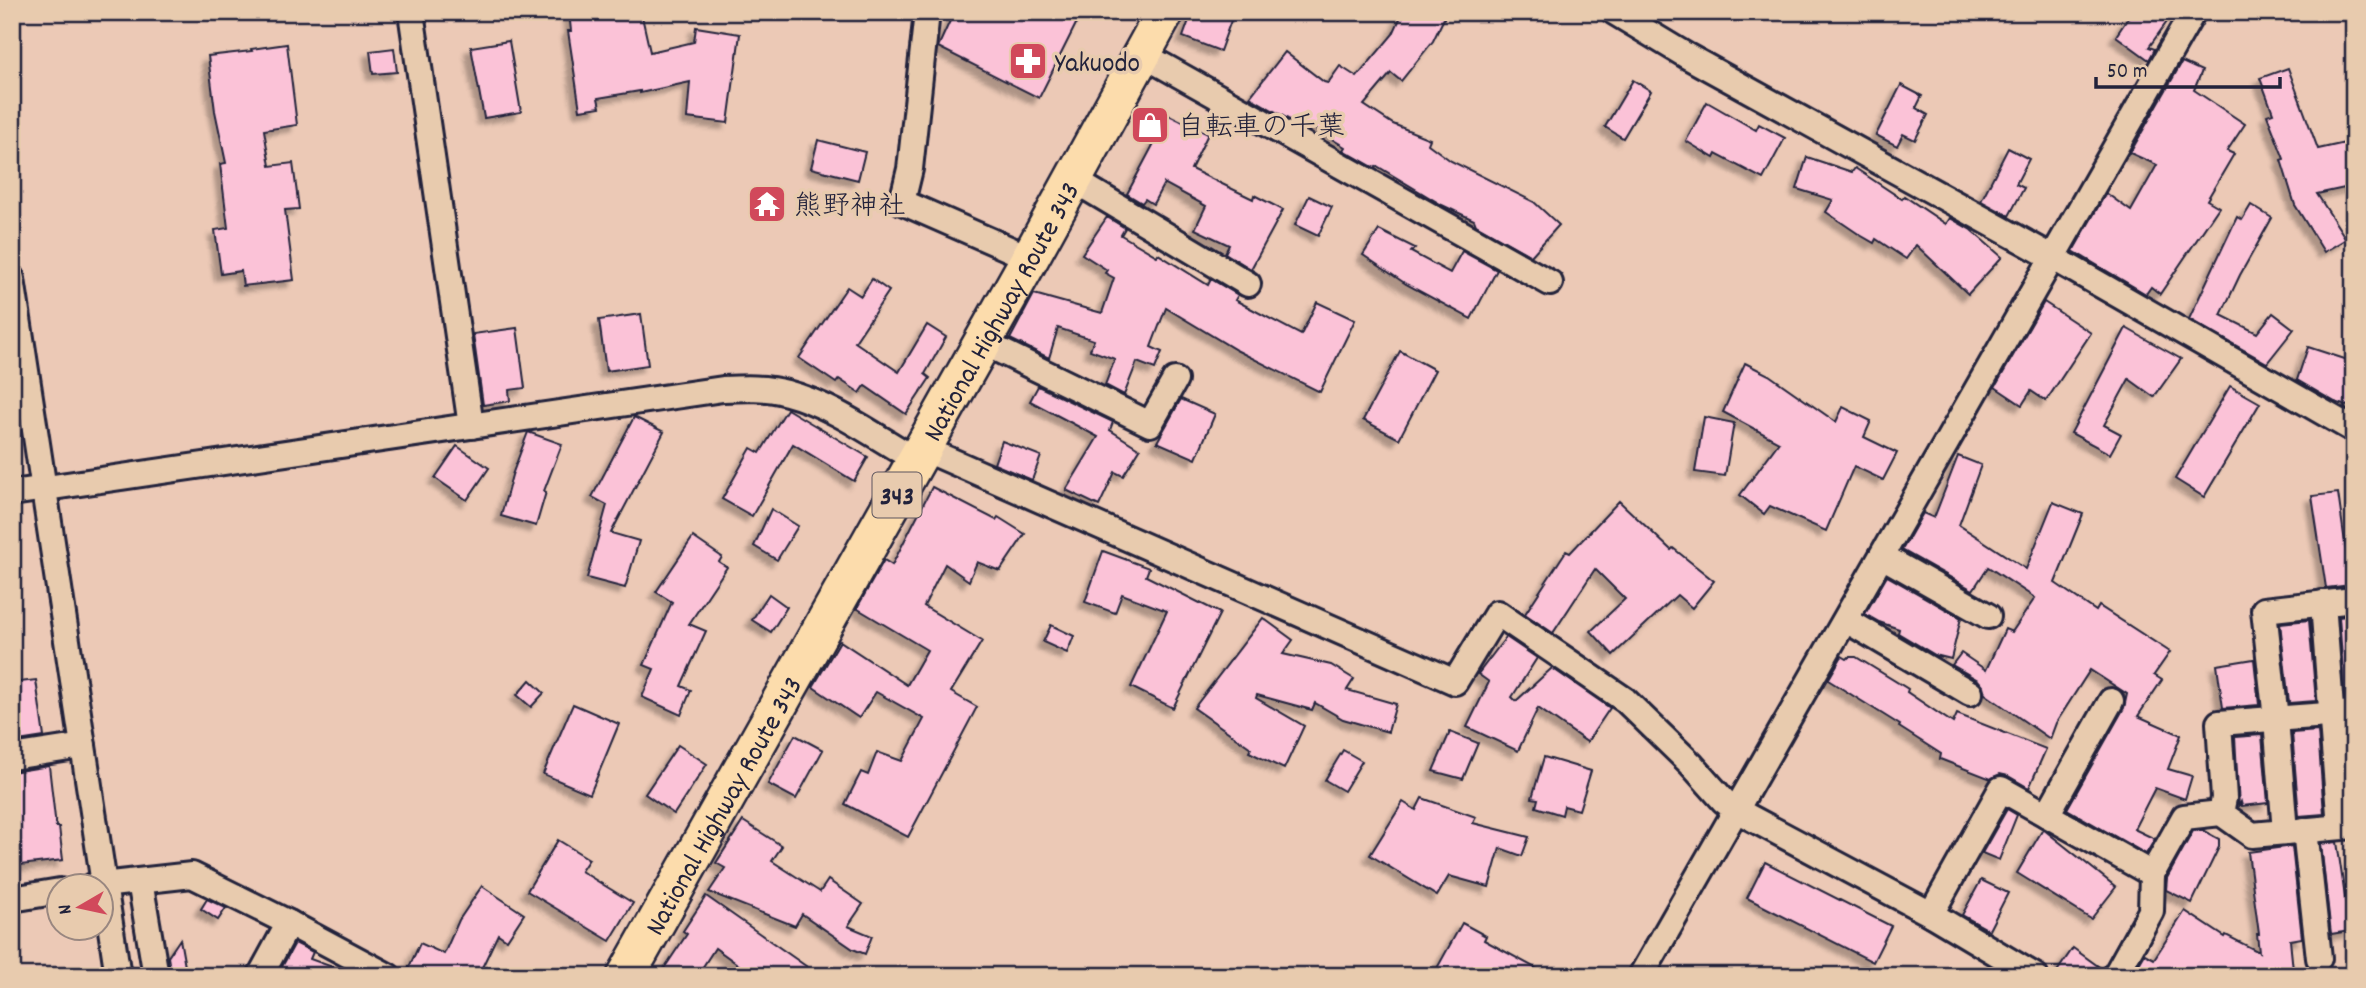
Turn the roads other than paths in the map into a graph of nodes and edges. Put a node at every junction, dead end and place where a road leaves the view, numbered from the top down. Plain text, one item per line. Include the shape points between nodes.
1 (411, 12) edge
2 (928, 12) edge
3 (1165, 12) edge
4 (1614, 12) edge
5 (2193, 12) edge
6 (1142, 54) junction
7 (1072, 179) junction
8 (2052, 257) junction
9 (1030, 258) junction
10 (12, 279) edge
11 (1550, 283) dead end
12 (1248, 284) dead end
13 (982, 342) junction
14 (1175, 380) dead end
15 (471, 426) junction
16 (2354, 430) edge
17 (919, 454) junction
18 (43, 488) junction
19 (12, 493) edge
20 (1882, 555) junction
21 (2354, 600) edge
22 (2323, 603) junction
23 (1988, 616) dead end
24 (1846, 620) junction
25 (1970, 693) dead end
26 (2111, 701) dead end
27 (2343, 713) edge
28 (2276, 719) junction
29 (83, 746) junction
30 (12, 757) edge
31 (1736, 810) junction
32 (2221, 813) junction
33 (2047, 816) junction
34 (2347, 826) edge
35 (2295, 831) junction
36 (113, 872) edge
37 (2152, 874) junction
38 (116, 884) edge
39 (46, 893) edge
40 (12, 899) edge
41 (1931, 914) junction
42 (289, 923) junction
43 (2319, 958) dead end
44 (118, 976) edge
45 (156, 976) edge
46 (260, 976) edge
47 (388, 976) edge
48 (626, 976) edge
49 (1641, 976) edge
50 (2035, 976) edge
51 (2116, 976) edge

1 - 15 street
2 - 9 street via 902,202
3 - 6 highway, National Highway Route 343 / 343
4 - 8 street
5 - 8 street
6 - 7 highway, National Highway Route 343 / 343
6 - 11 street
7 - 9 highway, National Highway Route 343 / 343
7 - 12 street
8 - 16 street
8 - 20 street
9 - 13 highway, National Highway Route 343 / 343
10 - 18 street
13 - 14 street via 1150,424
13 - 17 highway, National Highway Route 343 / 343
15 - 17 street via 750,388 787,392
15 - 18 street
17 - 31 street via 1455,682 1497,613 1625,700
17 - 48 highway, National Highway Route 343 / 343
18 - 19 street
18 - 29 street
20 - 23 street
20 - 24 street
21 - 22 street
22 - 27 street
22 - 28 street via 2264,610
24 - 25 street
24 - 31 street
26 - 33 street
27 - 28 street
27 - 34 street
28 - 32 street via 2219,723
28 - 35 street
29 - 30 street
29 - 36 street
31 - 41 street
31 - 49 street
32 - 35 street via 2252,835
32 - 37 street via 2184,817
33 - 37 street
33 - 41 street via 2001,789
34 - 35 street
35 - 43 street
37 - 51 street via 2151,911
38 - 42 street via 192,875
38 - 44 street
38 - 45 street
39 - 40 street
41 - 50 street
42 - 46 street
42 - 47 street

